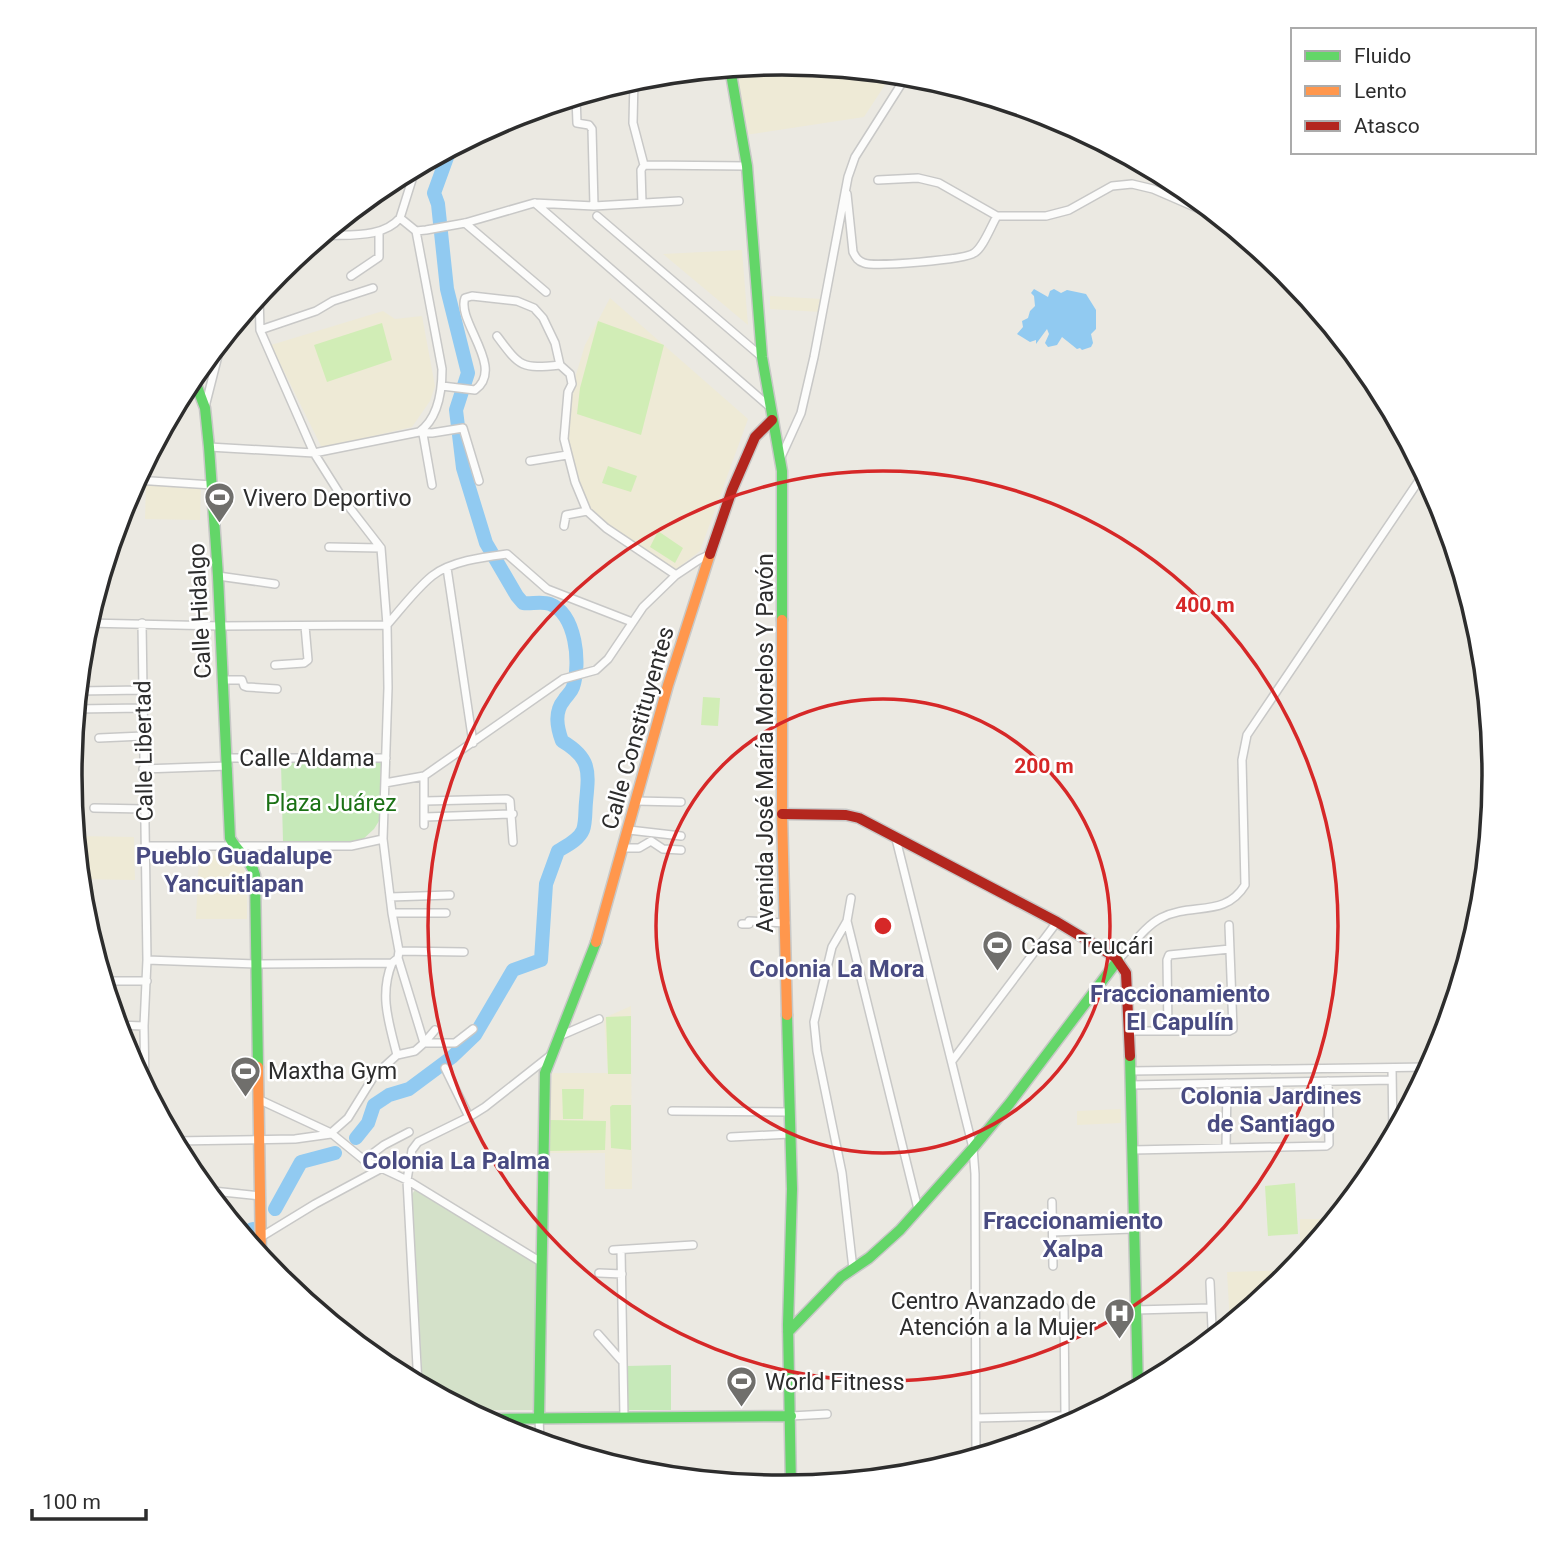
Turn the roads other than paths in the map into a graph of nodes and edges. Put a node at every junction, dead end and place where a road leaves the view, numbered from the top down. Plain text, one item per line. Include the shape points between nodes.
1 (732, 77) edge
2 (900, 86) edge
3 (634, 92) edge
4 (576, 106) edge
5 (643, 165) junction
6 (747, 166) junction
7 (878, 180) dead end
8 (411, 182) edge
9 (846, 184) junction
10 (679, 201) dead end
11 (534, 202) junction
12 (1184, 202) edge
13 (642, 203) junction
14 (594, 206) junction
15 (597, 216) dead end
16 (997, 216) junction
17 (400, 218) junction
18 (465, 223) junction
19 (416, 231) junction
20 (379, 232) junction
21 (337, 235) edge
22 (351, 276) dead end
23 (373, 288) dead end
24 (546, 292) dead end
25 (259, 311) edge
26 (260, 330) junction
27 (497, 336) dead end
28 (762, 357) junction
29 (216, 363) edge
30 (561, 365) junction
31 (442, 386) junction
32 (198, 389) edge
33 (770, 407) junction
34 (205, 408) junction
35 (772, 420) junction
36 (421, 433) junction
37 (209, 447) junction
38 (314, 453) junction
39 (567, 455) junction
40 (781, 457) junction
41 (530, 461) dead end
42 (147, 481) edge
43 (479, 481) dead end
44 (1418, 483) edge
45 (212, 485) junction
46 (432, 485) dead end
47 (587, 511) junction
48 (564, 526) dead end
49 (329, 547) dead end
50 (381, 548) junction
51 (709, 555) junction
52 (447, 568) junction
53 (676, 575) junction
54 (219, 576) junction
55 (275, 584) dead end
56 (632, 622) junction
57 (99, 623) edge
58 (142, 623) junction
59 (387, 625) junction
60 (221, 626) junction
61 (306, 626) junction
62 (275, 665) dead end
63 (223, 680) junction
64 (277, 689) dead end
65 (143, 690) junction
66 (87, 691) edge
67 (143, 708) junction
68 (85, 709) edge
69 (143, 736) junction
70 (99, 738) dead end
71 (473, 743) junction
72 (386, 758) junction
73 (227, 762) junction
74 (143, 769) junction
75 (424, 776) junction
76 (385, 782) junction
77 (425, 801) junction
78 (636, 801) junction
79 (681, 802) dead end
80 (94, 808) dead end
81 (144, 809) junction
82 (513, 814) junction
83 (782, 814) junction
84 (629, 830) junction
85 (681, 836) dead end
86 (383, 839) junction
87 (896, 839) junction
88 (513, 842) dead end
89 (233, 845) junction
90 (145, 846) junction
91 (624, 848) junction
92 (681, 850) dead end
93 (450, 895) dead end
94 (390, 897) junction
95 (851, 898) dead end
96 (392, 913) junction
97 (446, 914) dead end
98 (847, 921) junction
99 (1058, 922) junction
100 (786, 923) junction
101 (742, 924) dead end
102 (1229, 925) dead end
103 (1230, 949) junction
104 (464, 951) dead end
105 (396, 957) junction
106 (147, 960) junction
107 (1118, 960) junction
108 (258, 964) junction
109 (113, 981) edge
110 (147, 982) junction
111 (599, 1019) dead end
112 (128, 1025) edge
113 (144, 1026) junction
114 (473, 1029) dead end
115 (435, 1030) dead end
116 (1168, 1030) junction
117 (1129, 1031) junction
118 (562, 1035) junction
119 (424, 1043) junction
120 (553, 1053) junction
121 (397, 1055) junction
122 (952, 1061) junction
123 (145, 1064) edge
124 (1418, 1067) edge
125 (445, 1068) dead end
126 (1392, 1068) junction
127 (1190, 1070) junction
128 (1130, 1071) junction
129 (1392, 1080) junction
130 (1328, 1081) junction
131 (1227, 1083) junction
132 (1190, 1084) junction
133 (1131, 1085) junction
134 (260, 1100) junction
135 (672, 1111) dead end
136 (789, 1112) junction
137 (469, 1117) junction
138 (1392, 1119) edge
139 (408, 1132) dead end
140 (331, 1133) junction
141 (790, 1134) junction
142 (731, 1137) dead end
143 (260, 1139) junction
144 (185, 1141) edge
145 (972, 1148) junction
146 (1226, 1148) junction
147 (1132, 1150) junction
148 (364, 1160) junction
149 (382, 1168) junction
150 (407, 1180) junction
151 (219, 1192) edge
152 (260, 1196) junction
153 (1052, 1202) dead end
154 (918, 1209) junction
155 (1132, 1229) junction
156 (1053, 1232) junction
157 (261, 1237) junction
158 (261, 1242) edge
159 (693, 1245) dead end
160 (541, 1262) junction
161 (1053, 1266) dead end
162 (853, 1269) junction
163 (599, 1273) dead end
164 (622, 1274) junction
165 (1210, 1282) dead end
166 (1064, 1307) dead end
167 (1211, 1308) junction
168 (1135, 1310) junction
169 (1212, 1328) dead end
170 (788, 1332) junction
171 (598, 1334) dead end
172 (622, 1361) junction
173 (417, 1373) edge
174 (1138, 1379) edge
175 (827, 1414) dead end
176 (1065, 1415) joint
177 (791, 1416) junction
178 (624, 1417) junction
179 (539, 1418) junction
180 (976, 1418) junction
181 (506, 1419) edge
182 (540, 1432) edge
183 (976, 1448) edge
184 (791, 1476) edge

1 - 6 main road, Avenida José María Morelos Y Pavón
2 - 9 street via 855,157
3 - 5 street via 633,123
4 - 14 street via 576,121 592,130
5 - 6 street
5 - 13 street
6 - 28 main road, Avenida José María Morelos Y Pavón
7 - 16 street via 918,178 939,183
8 - 17 street
9 - 16 street via 853,252 867,264 920,263 972,255
9 - 40 street via 801,413
10 - 13 street
11 - 14 street
11 - 18 street
11 - 33 street
12 - 16 street via 1132,184 1112,186 1069,210 1046,216
13 - 14 street
15 - 28 street
17 - 19 street
17 - 20 street
18 - 19 street
18 - 24 street
19 - 31 street via 439,344
20 - 21 street
20 - 22 street via 379,257
23 - 26 street
25 - 26 street
26 - 38 street
27 - 30 street via 520,364
28 - 33 main road, Avenida José María Morelos Y Pavón
29 - 34 street
30 - 31 street via 544,317 534,308 517,301 468,296 464,311 484,363 481,384 475,390
30 - 39 street via 572,384 564,439
31 - 36 street
32 - 34 main road, Calle Hidalgo
33 - 35 main road, Avenida José María Morelos Y Pavón
34 - 37 main road, Calle Hidalgo
35 - 40 main road, Avenida José María Morelos Y Pavón
35 - 51 main road, Calle Constituyentes via 755,437
36 - 38 street
36 - 43 street via 463,428
36 - 46 street
37 - 38 street
37 - 45 main road, Calle Hidalgo
38 - 50 street
39 - 41 street
39 - 47 street
40 - 83 main road, Avenida José María Morelos Y Pavón
42 - 45 street
44 - 107 street via 1247,736 1242,761 1245,884 1237,897 1224,905 1160,918
45 - 54 main road, Calle Hidalgo
47 - 48 street via 566,515
47 - 53 street
49 - 50 street
50 - 59 street
51 - 53 street
51 - 78 main road, Calle Constituyentes
52 - 56 street via 507,554 547,589
52 - 59 street via 432,576
52 - 71 street
53 - 56 street
54 - 55 street
54 - 60 main road, Calle Hidalgo
56 - 71 street via 608,659 592,672 563,679
57 - 58 street
58 - 60 street
58 - 65 street, Calle Libertad
59 - 61 street
59 - 72 street
60 - 61 street
60 - 63 main road, Calle Hidalgo
61 - 62 street via 308,660
63 - 64 street
63 - 73 main road, Calle Hidalgo
65 - 66 street
65 - 67 street, Calle Libertad
67 - 68 street
67 - 69 street, Calle Libertad
69 - 70 street
69 - 74 street, Calle Libertad
71 - 75 street
72 - 73 street, Calle Aldama
72 - 76 street
73 - 74 street, Calle Aldama
73 - 89 main road, Calle Hidalgo
74 - 81 street, Calle Libertad
75 - 76 street
75 - 77 street
76 - 86 street
77 - 82 street via 507,799
77 - 82 street via 425,821
78 - 79 street
78 - 84 main road, Calle Constituyentes
80 - 81 street
81 - 90 street, Calle Libertad
82 - 88 street
83 - 87 main road via 846,815
83 - 100 main road, Avenida José María Morelos Y Pavón
84 - 85 street
84 - 91 main road, Calle Constituyentes
86 - 89 street via 351,846
86 - 94 street
87 - 99 main road
87 - 122 street
89 - 90 street
89 - 108 main road via 254,867
90 - 106 street, Calle Libertad
91 - 92 street via 639,848 651,841 663,849
91 - 118 main road, Calle Constituyentes
93 - 94 street
94 - 96 street
95 - 98 street
96 - 97 street
96 - 105 street
98 - 154 street
98 - 162 street via 832,947 814,1022 842,1173
99 - 107 main road
99 - 122 street
100 - 101 street
100 - 136 main road, Avenida José María Morelos Y Pavón
102 - 103 street
103 - 116 street via 1169,955
103 - 116 street via 1233,1029
104 - 105 street
105 - 108 street
105 - 119 street
105 - 121 street via 385,998
106 - 108 street
106 - 110 street, Calle Libertad
107 - 117 main road via 1126,973
107 - 145 main road
108 - 134 main road
109 - 110 street
110 - 113 street, Calle Libertad
111 - 118 street
112 - 113 street
113 - 123 street, Calle Libertad
114 - 119 street via 455,1043
115 - 119 street
116 - 117 street
117 - 128 main road
118 - 120 main road, Calle Constituyentes
119 - 121 street via 415,1051
120 - 137 street
120 - 160 main road, Calle Constituyentes via 545,1073
121 - 140 street via 374,1076 348,1118
122 - 145 street
124 - 126 street
125 - 137 street
126 - 127 street
126 - 129 street
127 - 128 street
127 - 132 street
128 - 133 main road
129 - 130 street
129 - 138 street
130 - 131 street
130 - 146 street via 1326,1146
131 - 132 street
131 - 146 street
132 - 133 street
133 - 147 main road
134 - 140 street
134 - 143 main road
135 - 136 street
136 - 141 main road, Avenida José María Morelos Y Pavón
137 - 150 street via 418,1142 412,1150
139 - 148 street
140 - 143 street
140 - 148 street
141 - 142 street
141 - 170 main road, Avenida José María Morelos Y Pavón
143 - 144 street
143 - 152 main road
145 - 154 main road
145 - 180 street
146 - 147 street
147 - 155 main road
148 - 149 street
149 - 150 street
149 - 157 street
150 - 160 street
150 - 173 street
151 - 152 street
152 - 157 main road
153 - 156 street
154 - 162 main road
155 - 156 street
155 - 168 main road
156 - 161 street
157 - 158 main road
159 - 164 street via 617,1250
160 - 179 main road, Calle Constituyentes
162 - 170 main road
163 - 164 street
164 - 172 street
165 - 167 street
166 - 176 street
167 - 168 street
167 - 169 street
168 - 174 main road
170 - 177 main road, Avenida José María Morelos Y Pavón
171 - 172 street
172 - 178 street
175 - 177 street
176 - 180 street
177 - 178 main road
177 - 184 main road, Avenida José María Morelos Y Pavón
178 - 179 main road
179 - 181 main road
179 - 182 street
180 - 183 street

